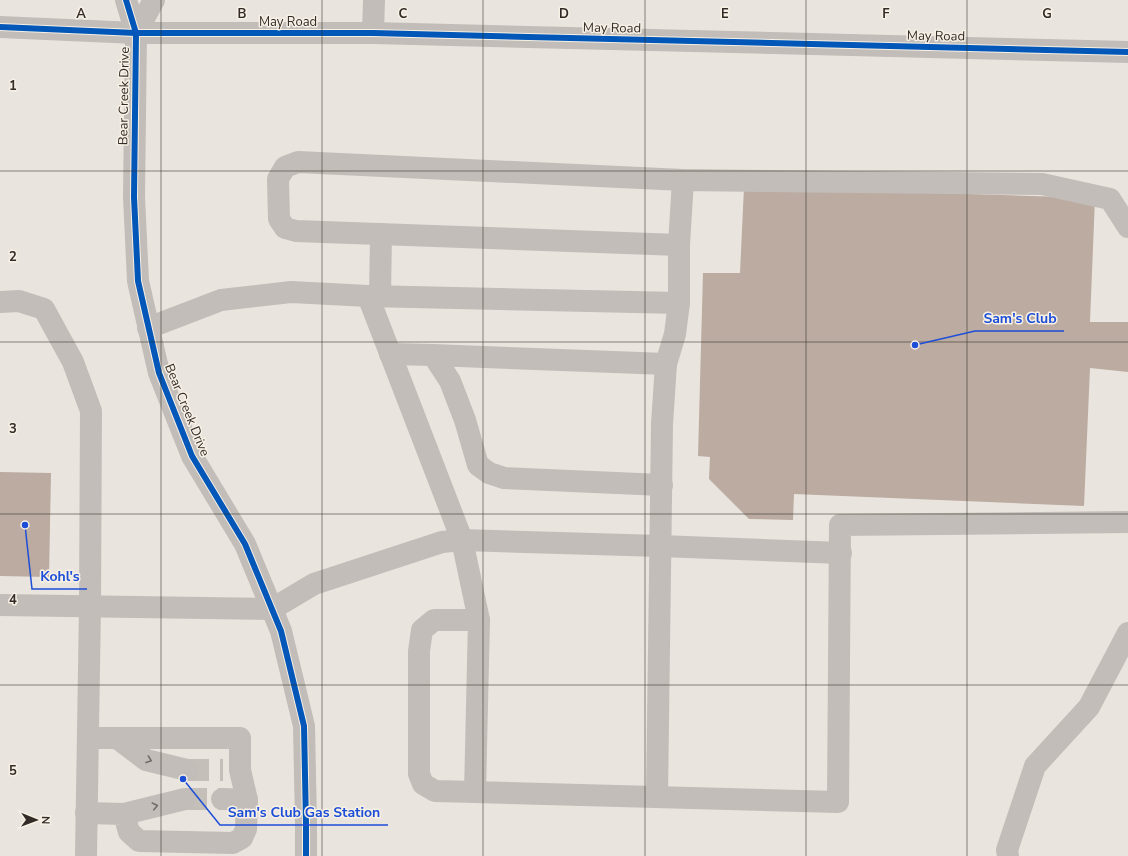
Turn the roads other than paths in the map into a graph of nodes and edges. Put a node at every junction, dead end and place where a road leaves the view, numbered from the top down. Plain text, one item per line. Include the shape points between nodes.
1 (126, 0) edge
2 (154, 0) edge
3 (374, 0) edge
4 (0, 27) edge
5 (136, 33) junction
6 (373, 33) junction
7 (1128, 52) edge
8 (683, 180) junction
9 (1128, 227) edge
10 (381, 234) junction
11 (679, 245) junction
12 (374, 296) junction
13 (0, 302) edge
14 (679, 303) junction
15 (148, 328) junction
16 (390, 354) junction
17 (433, 355) junction
18 (666, 364) junction
19 (662, 485) junction
20 (1128, 522) edge
21 (462, 540) junction
22 (661, 546) junction
23 (841, 553) junction
24 (0, 605) edge
25 (90, 606) junction
26 (272, 609) junction
27 (479, 620) junction
28 (1128, 633) edge
29 (88, 738) junction
30 (117, 738) junction
31 (187, 770) tunnel mouth
32 (475, 792) junction
33 (657, 797) junction
34 (185, 799) tunnel mouth
35 (222, 799) tunnel mouth
36 (247, 800) junction
37 (86, 813) junction
38 (124, 814) junction
39 (86, 856) edge
40 (306, 856) edge
41 (1008, 856) edge

1 - 5 street, Bear Creek Drive
2 - 5 street, Bear Creek Drive
3 - 6 street
4 - 5 street, May Road
5 - 6 street, May Road
5 - 15 street, Bear Creek Drive via 134,197 138,281
6 - 7 street, May Road
8 - 9 street via 1042,184 1110,199
8 - 10 street via 298,162 285,167 278,179 279,219 285,228 296,232
8 - 11 street
10 - 11 street
10 - 12 street
11 - 14 street
12 - 14 street
12 - 15 street via 291,292 221,300
12 - 16 street
13 - 25 street via 19,301 44,309 73,362 91,411
14 - 18 street via 675,334
15 - 26 street, Bear Creek Drive via 158,372 192,456 245,544
16 - 17 street
16 - 21 street
17 - 18 street
17 - 19 street via 450,380 478,465 489,473 504,478
18 - 19 street via 662,424
19 - 22 street
20 - 23 street via 840,525
21 - 22 street
21 - 26 street via 442,542 314,584
21 - 27 street
22 - 23 street
22 - 33 street
23 - 33 street via 838,802
24 - 25 street
25 - 26 street
25 - 29 street
26 - 40 street, Bear Creek Drive via 281,631 304,726
27 - 32 street
27 - 32 street via 434,620 422,630 419,651 419,774 424,784 435,791
28 - 41 street via 1089,707 1035,766 1007,850
29 - 30 street
29 - 37 street
30 -> 31 street via 146,760
30 - 36 street via 240,738 232,770
32 - 33 street
38 -> 34 street
35 - 36 street
36 - 38 street via 246,829 242,838 233,843 139,841 129,832
37 - 38 street
37 - 39 street

